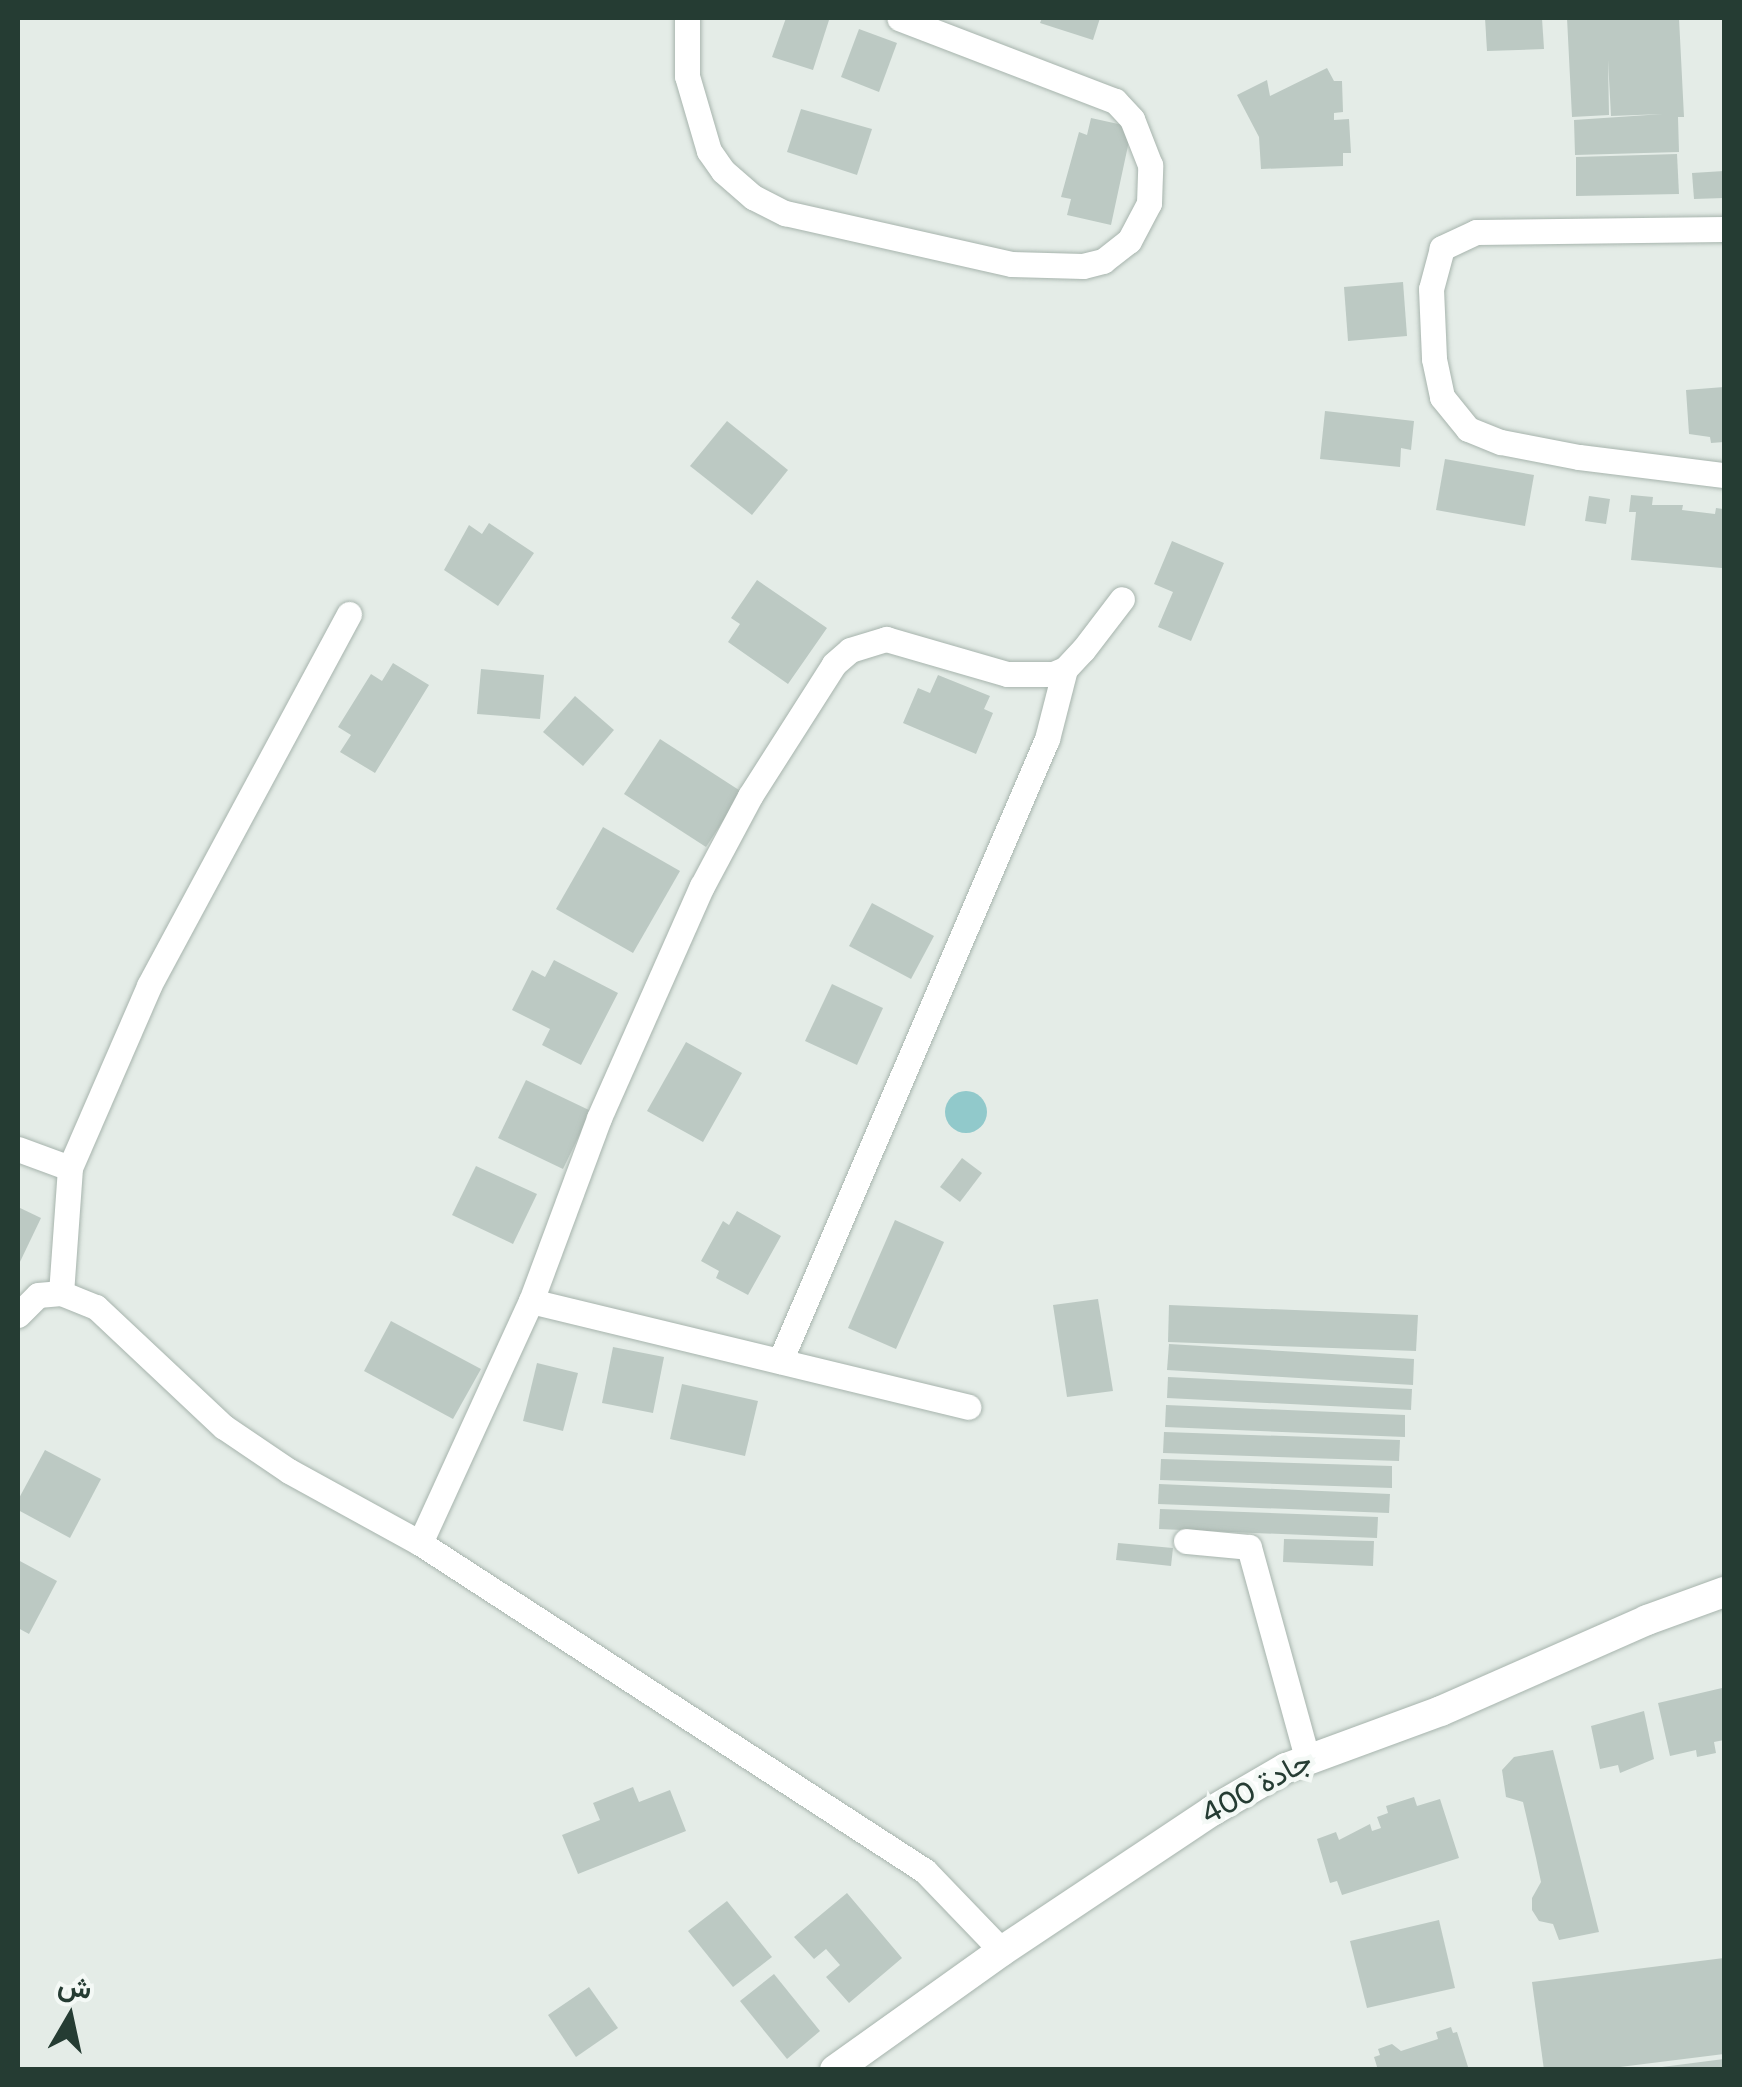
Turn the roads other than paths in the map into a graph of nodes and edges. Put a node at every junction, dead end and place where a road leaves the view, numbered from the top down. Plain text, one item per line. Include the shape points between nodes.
1 (687, 18) edge
2 (899, 18) edge
3 (1724, 230) edge
4 (1724, 475) edge
5 (1122, 600) dead end
6 (349, 614) dead end
7 (1064, 669) junction
8 (18, 1149) edge
9 (70, 1168) junction
10 (61, 1292) junction
11 (530, 1301) junction
12 (18, 1315) edge
13 (780, 1361) junction
14 (968, 1408) dead end
15 (1186, 1541) dead end
16 (420, 1544) junction
17 (1724, 1592) edge
18 (1307, 1758) junction
19 (1002, 1951) junction
20 (835, 2070) edge

1 - 2 street via 687,76 709,151 753,197 784,213 1011,264 1083,266 1130,242 1149,203 1150,166 1142,138 1115,100
3 - 4 street via 1476,232 1442,248 1431,289 1442,397 1468,430 1579,456
5 - 7 street
6 - 9 street via 148,986
7 - 11 street via 1042,676 1007,674 886,639 850,650 834,664 702,886 599,1118
7 - 13 street via 1047,739
8 - 9 street
9 - 10 street
10 - 12 street via 38,1294
10 - 16 street via 96,1307 224,1427
11 - 13 street
11 - 16 street
13 - 14 street
15 - 18 street via 1250,1546
16 - 19 street via 904,1857 940,1884
17 - 18 main road, جادة 400 via 1441,1711
18 - 19 main road, جادة 400 via 1212,1810
19 - 20 main road, جادة 400

